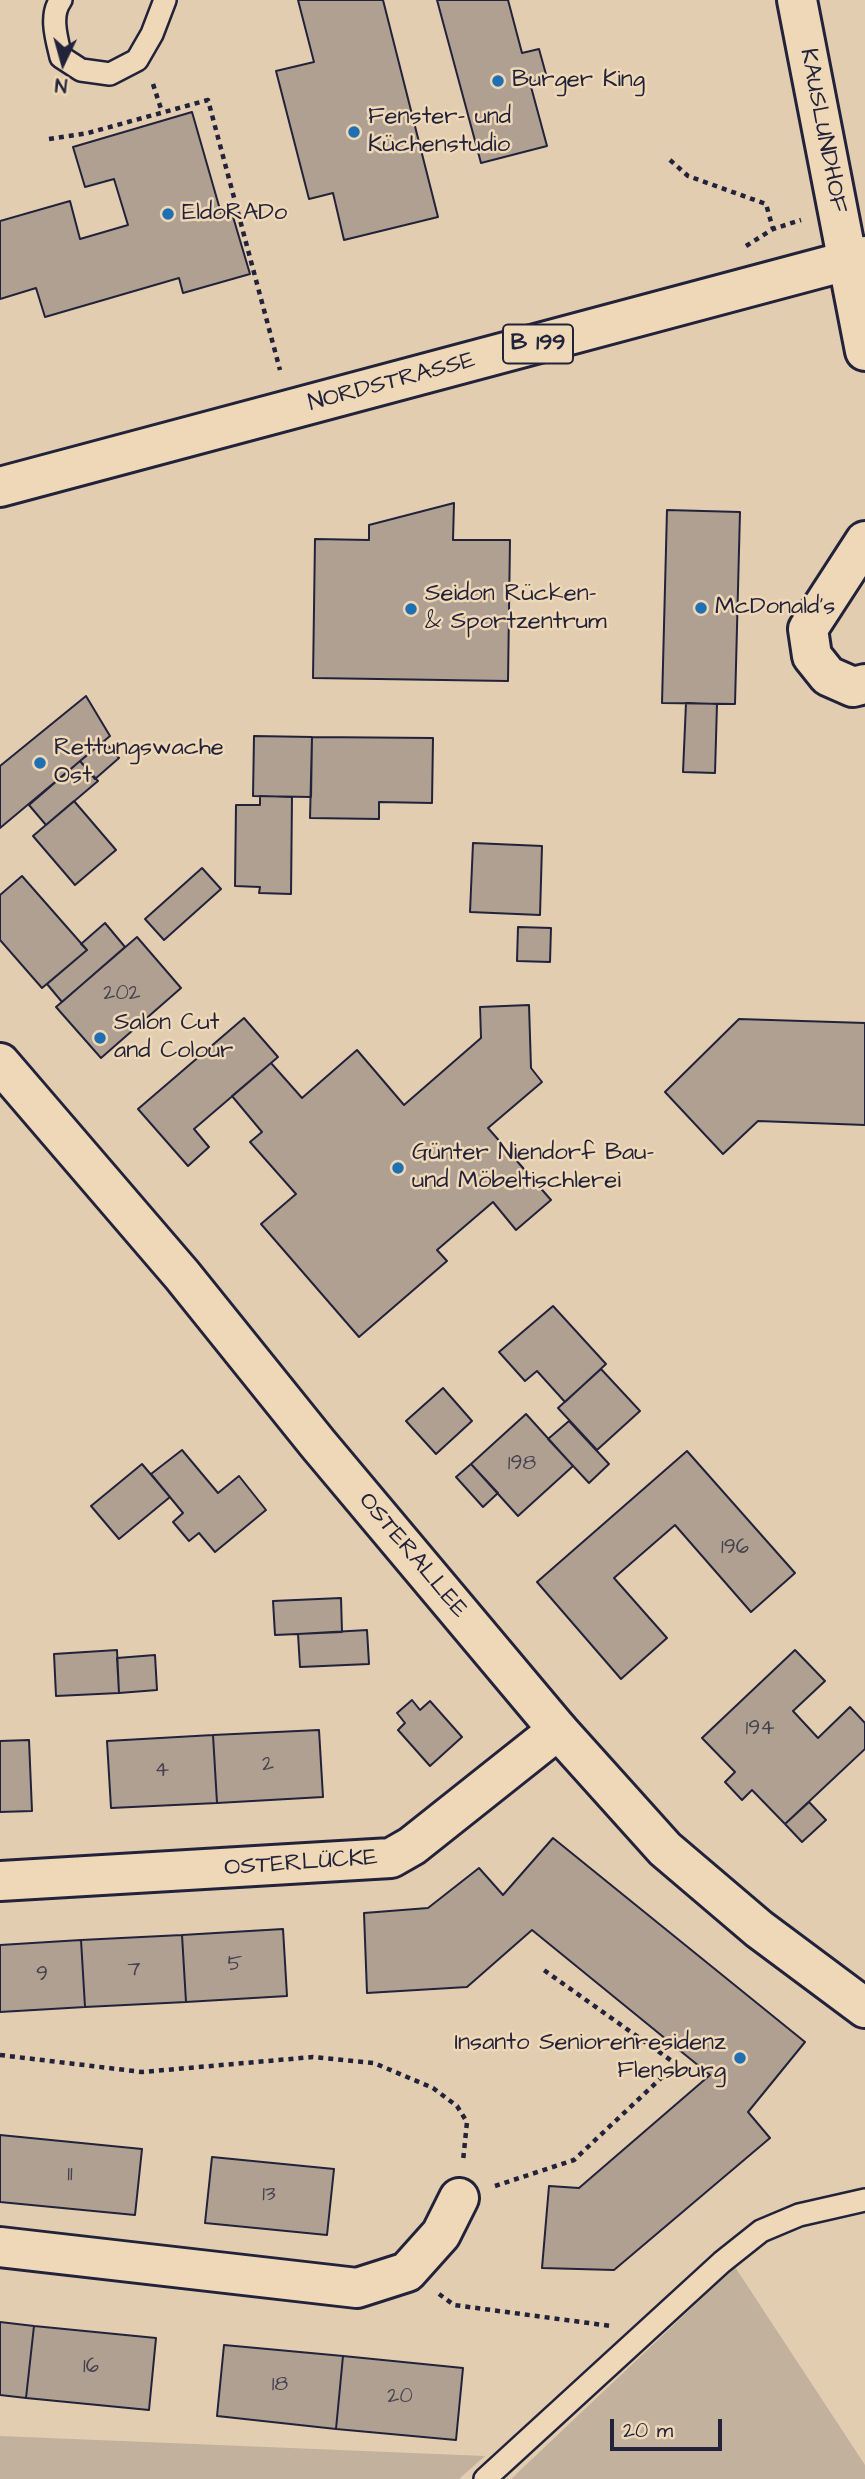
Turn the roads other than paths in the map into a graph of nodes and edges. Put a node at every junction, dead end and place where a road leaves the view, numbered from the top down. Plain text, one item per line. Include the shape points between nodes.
1 (61, 0) edge
2 (164, 0) edge
3 (797, 0) edge
4 (857, 259) edge
5 (865, 351) edge
6 (0, 487) edge
7 (865, 541) edge
8 (865, 684) edge
9 (0, 1063) edge
10 (558, 1730) junction
11 (0, 1881) edge
12 (865, 2008) edge
13 (459, 2198) road end
14 (865, 2200) edge
15 (0, 2247) edge
16 (485, 2479) edge

1 - 2 lane via 55,31 61,57 81,70 110,74 136,60 152,34
3 - 4 street, KAUSLUNDHOF
4 - 5 street, KAUSLUNDHOF
4 - 6 street, NORDSTRASSE / B 199
7 - 8 street via 808,629 812,656 828,677 853,687
9 - 10 street, OSTERALLEE via 182,1275
10 - 11 street, OSTERLÜCKE via 391,1858
10 - 12 street, OSTERALLEE via 665,1850 759,1929
13 - 15 street via 441,2234 407,2272 357,2288
14 - 16 lane via 799,2215 761,2231

